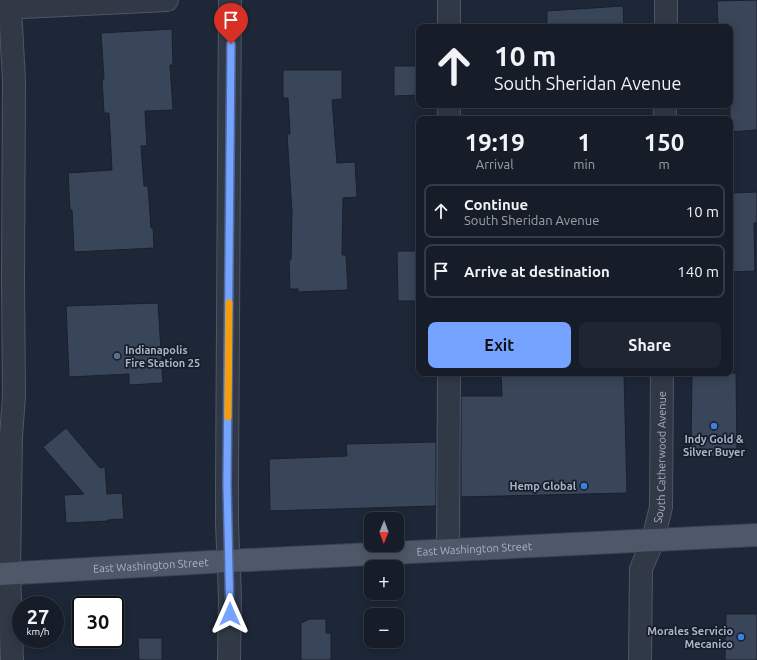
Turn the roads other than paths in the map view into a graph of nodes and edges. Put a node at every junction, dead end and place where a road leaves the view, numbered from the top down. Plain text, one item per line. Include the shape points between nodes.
1 (167, 0) edge
2 (230, 0) edge
3 (449, 0) edge
4 (666, 0) edge
5 (449, 24) edge
6 (666, 24) edge
7 (449, 376) edge
8 (662, 376) edge
9 (757, 535) edge
10 (653, 540) junction
11 (448, 550) junction
12 (228, 561) junction
13 (4, 573) edge
14 (12, 660) edge
15 (230, 660) edge
16 (640, 660) edge

1 - 13 street via 6,7 14,81 14,396
2 - 12 street
3 - 5 street
4 - 6 street
7 - 11 street
8 - 10 street, South Catherwood Avenue via 661,507
9 - 10 main road, East Washington Street
10 - 11 main road, East Washington Street
10 - 16 street, South Catherwood Avenue via 641,570
11 - 12 main road, East Washington Street
12 - 13 main road, East Washington Street
12 - 15 street
13 - 14 street

